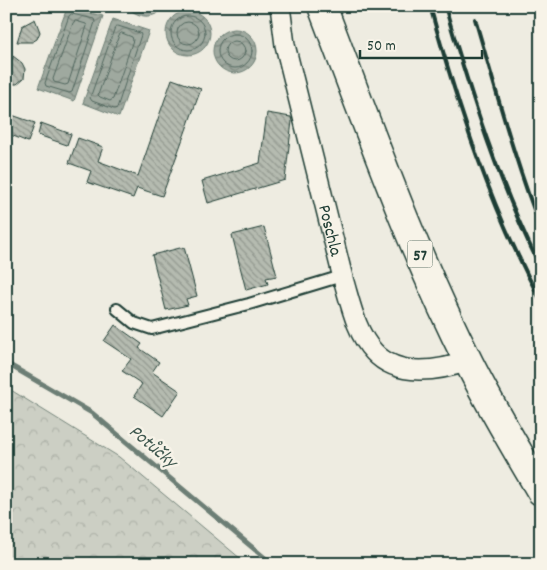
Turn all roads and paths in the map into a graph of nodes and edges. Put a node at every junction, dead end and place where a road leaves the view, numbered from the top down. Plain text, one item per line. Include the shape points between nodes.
1 (280, 6) edge
2 (322, 6) edge
3 (342, 276) junction
4 (117, 309) dead end
5 (468, 361) junction
6 (541, 491) edge

1 - 3 street, Poschla via 285,45
2 - 5 main road, 57 via 420,256
3 - 4 lane via 152,329 134,323
3 - 5 street, Poschla via 362,333 385,362 422,370 447,368
5 - 6 main road, 57

